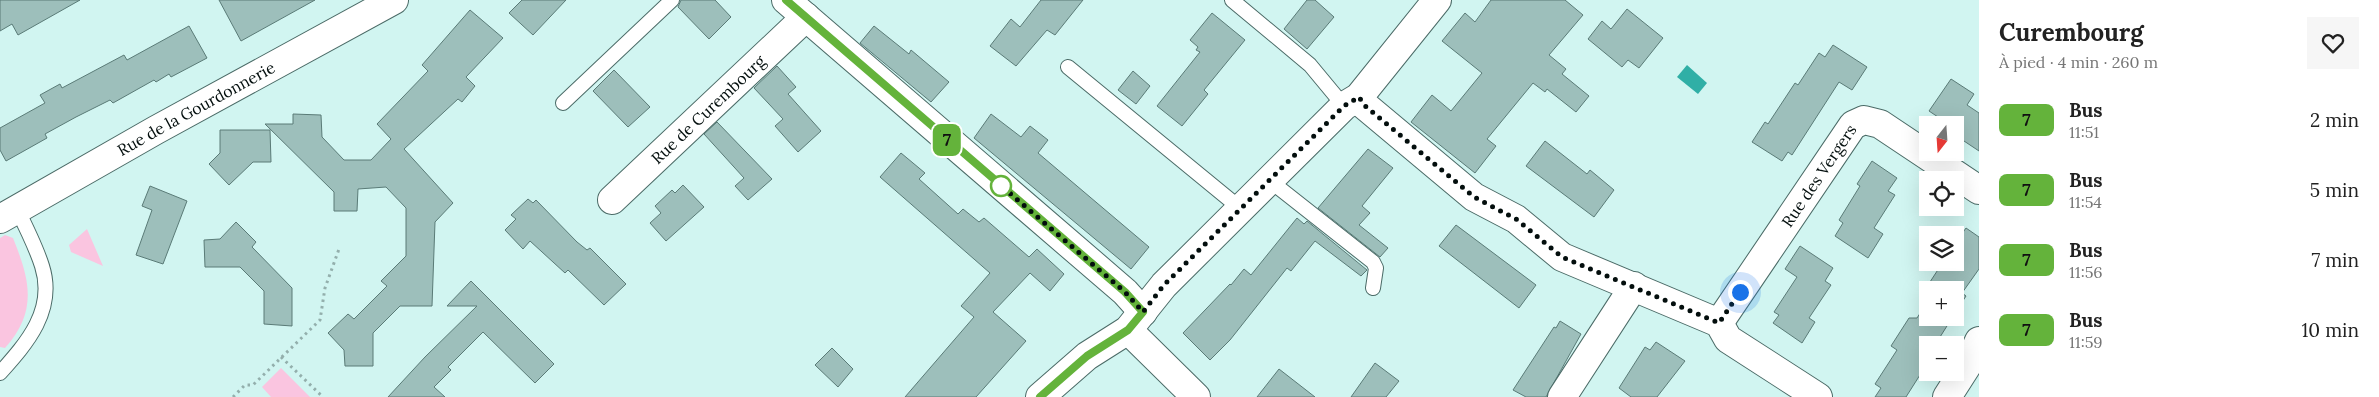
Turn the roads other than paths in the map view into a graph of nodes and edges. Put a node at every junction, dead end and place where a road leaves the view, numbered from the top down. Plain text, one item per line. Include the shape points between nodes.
1 (394, 0) edge
2 (672, 0) edge
3 (1232, 0) edge
4 (1437, 0) edge
5 (796, 8) edge
6 (1068, 67) dead end
7 (1351, 101) junction
8 (563, 103) dead end
9 (1269, 180) junction
10 (1979, 190) edge
11 (612, 200) dead end
12 (1241, 209) junction
13 (9, 214) edge
14 (1634, 286) junction
15 (1373, 288) dead end
16 (1136, 322) junction
17 (1719, 323) junction
18 (1979, 341) edge
19 (0, 373) edge
20 (1040, 397) edge
21 (1196, 397) edge
22 (1562, 397) edge
23 (1818, 397) edge
24 (1946, 397) edge

1 - 13 street, Rue de la Gourdonnerie
2 - 8 lane
3 - 7 lane
4 - 7 street
5 - 11 street, Rue de Curembourg
5 - 16 street, Rue de Curembourg via 1125,292
6 - 12 lane
7 - 9 street
7 - 14 street via 1364,105 1474,197 1516,219 1562,257
9 - 12 street
9 - 15 lane via 1373,262 1376,268
10 - 17 street, Rue des Vergers via 1880,124 1864,120 1853,125
12 - 16 street via 1164,285
13 - 19 lane via 43,267 44,292 36,328
14 - 17 street
14 - 22 street
16 - 20 street via 1087,356
16 - 21 street, Rue de Curembourg
17 - 23 street via 1728,339
18 - 24 street

